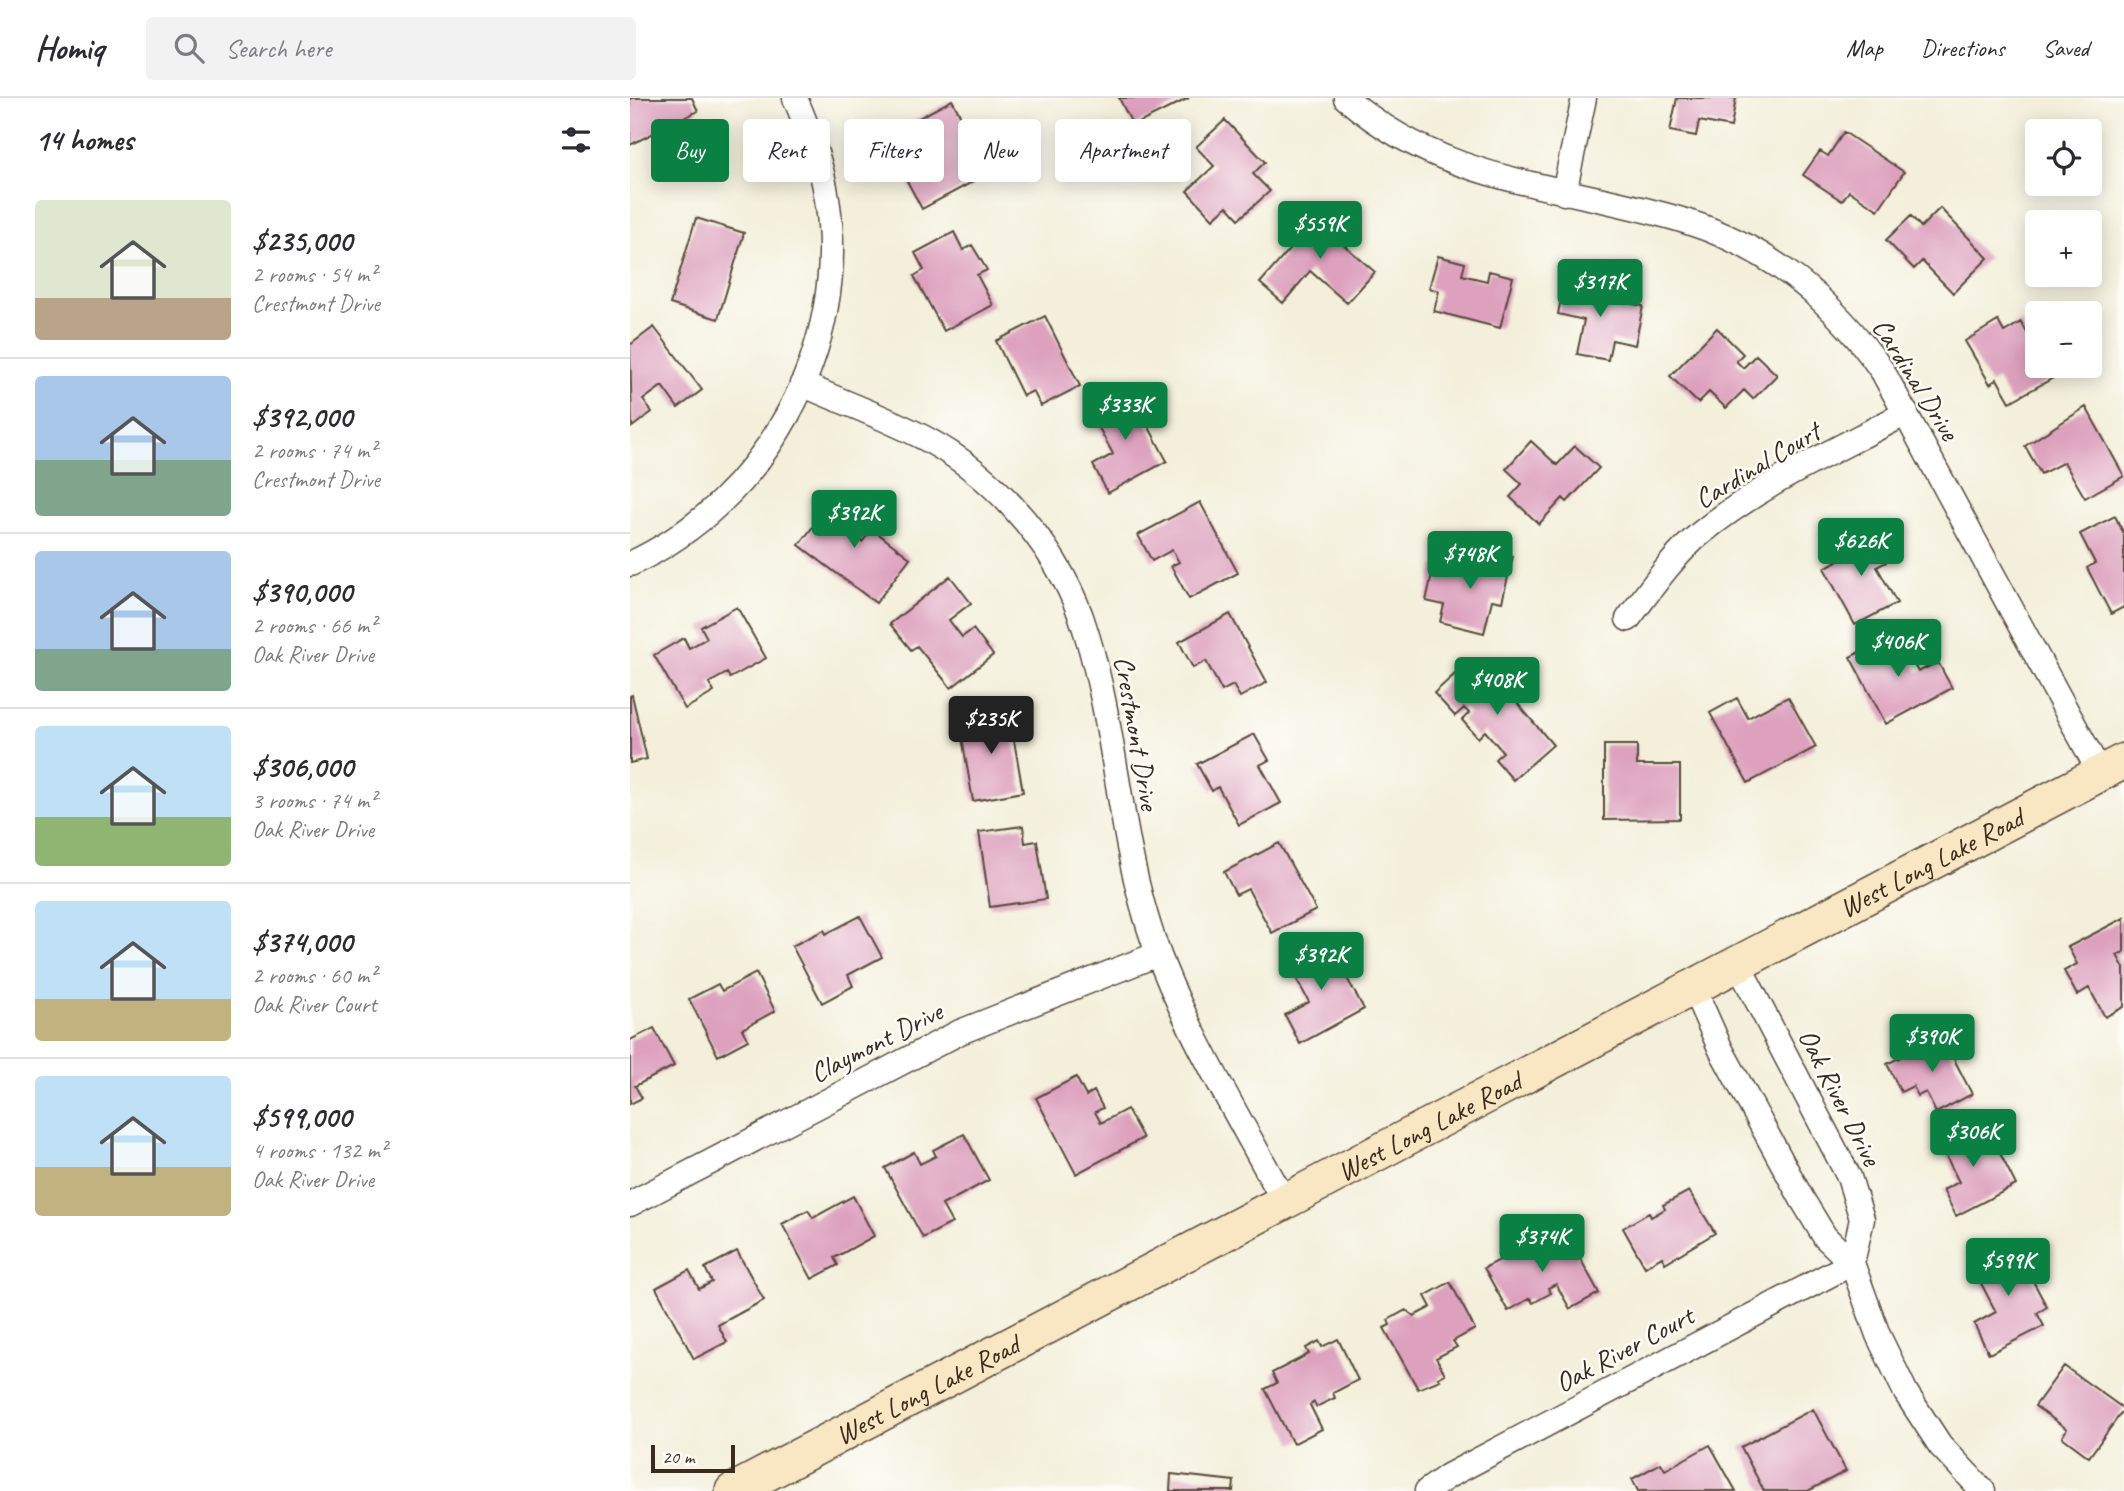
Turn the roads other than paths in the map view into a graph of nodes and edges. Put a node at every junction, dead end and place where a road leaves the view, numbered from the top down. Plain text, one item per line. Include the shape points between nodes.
1 (795, 98) edge
2 (1346, 98) edge
3 (1584, 98) edge
4 (1564, 192) junction
5 (802, 384) junction
6 (1906, 413) junction
7 (630, 564) edge
8 (1628, 619) dead end
9 (2112, 767) edge
10 (1158, 954) junction
11 (1738, 964) junction
12 (1693, 987) junction
13 (1285, 1203) junction
14 (630, 1204) edge
15 (1852, 1263) junction
16 (733, 1491) edge
17 (1427, 1491) edge
18 (1983, 1491) edge

1 - 5 street via 820,163 830,240 824,316
2 - 4 street, Cardinal Drive via 1426,152 1465,167
3 - 4 street
4 - 6 street, Cardinal Drive via 1688,222 1784,268 1863,343
5 - 7 street via 764,454 738,484 676,538
5 - 10 street, Crestmont Drive via 929,440 963,462 1022,518 1047,552 1086,630 1125,834
6 - 8 street, Cardinal Court via 1726,514 1676,557
6 - 9 street, Cardinal Drive
9 - 11 main road, West Long Lake Road
10 - 13 street, Crestmont Drive
10 - 14 street, Claymont Drive via 960,1032
11 - 12 main road, West Long Lake Road
11 - 15 street, Oak River Drive via 1849,1177 1862,1219
12 - 13 main road, West Long Lake Road
12 - 15 street via 1721,1050 1802,1199 1825,1237
13 - 16 main road, West Long Lake Road
15 - 17 street, Oak River Court
15 - 18 street via 1878,1335 1906,1393 1940,1445

